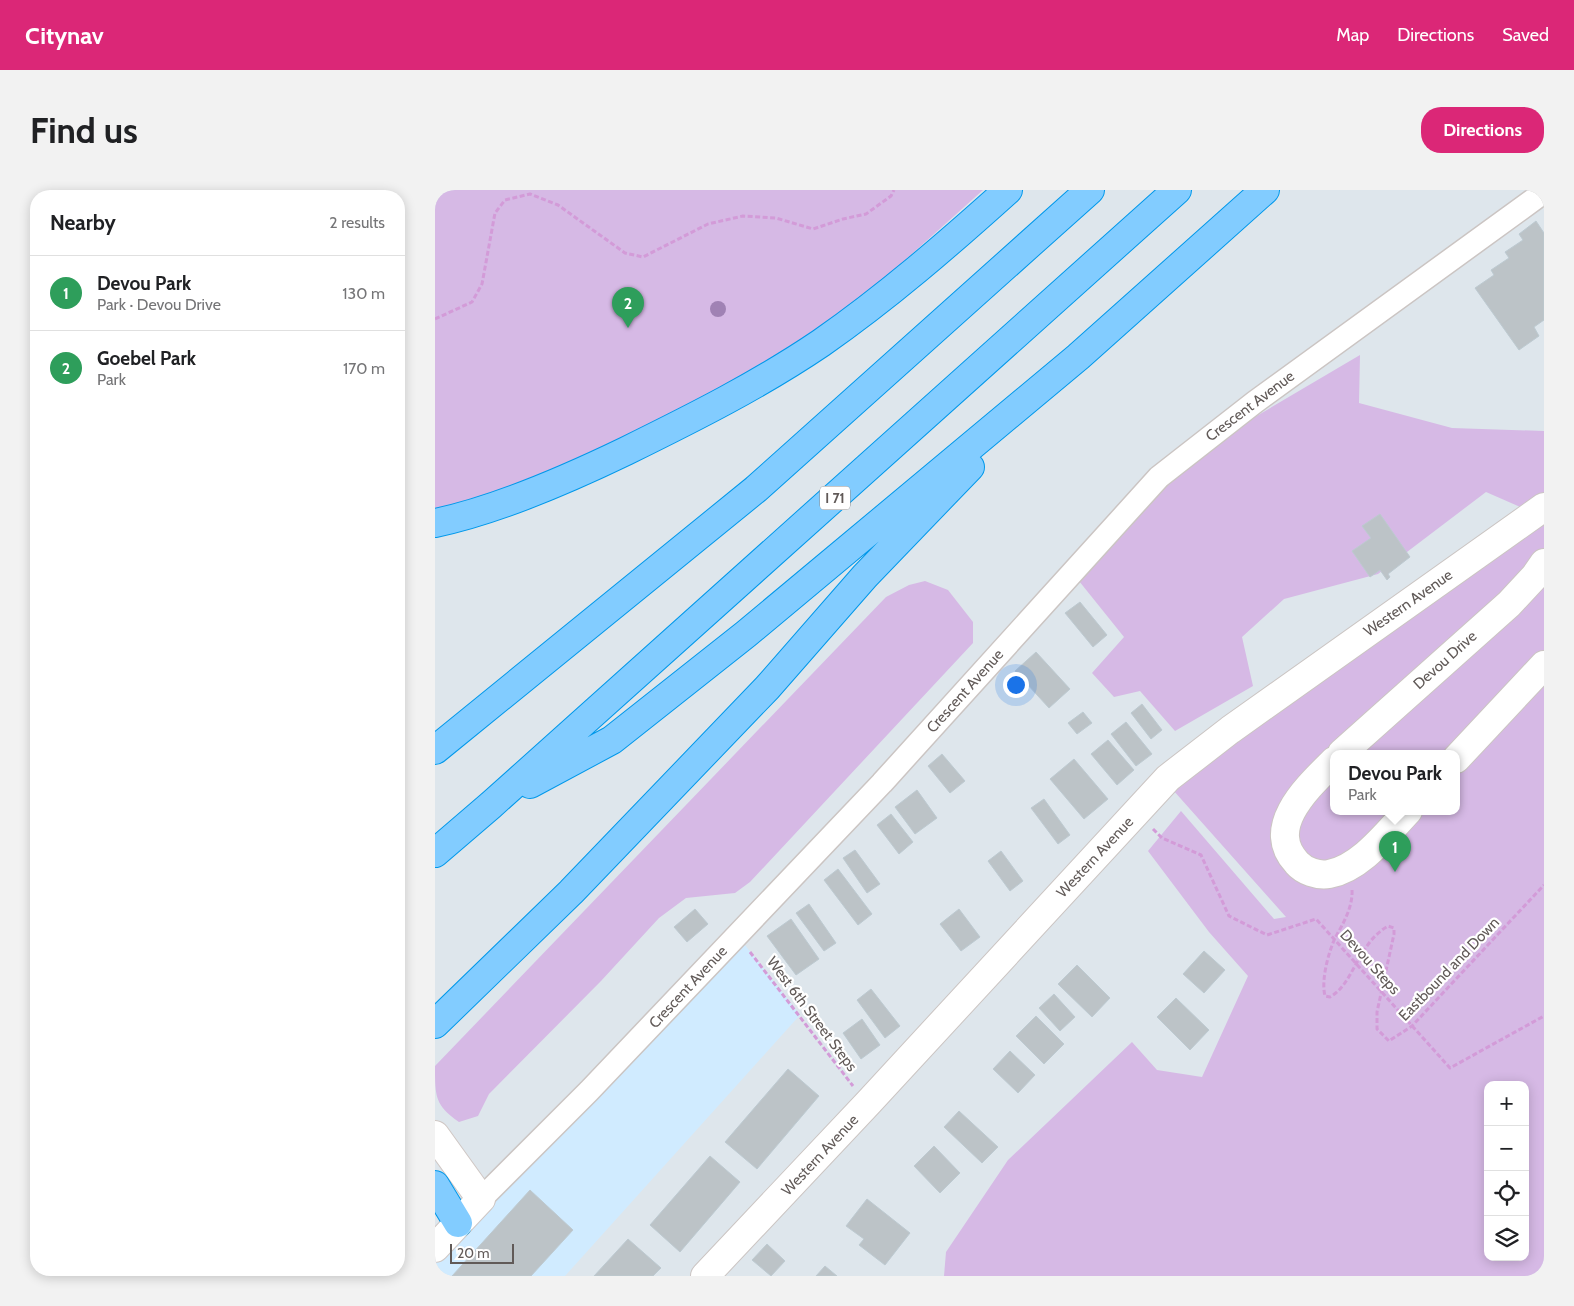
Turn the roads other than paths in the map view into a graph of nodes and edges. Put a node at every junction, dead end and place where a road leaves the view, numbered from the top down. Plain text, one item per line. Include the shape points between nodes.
1 (1008, 190) edge
2 (1069, 190) edge
3 (1090, 190) edge
4 (1177, 190) edge
5 (1265, 190) edge
6 (1544, 192) edge
7 (1015, 258) junction
8 (1078, 357) junction
9 (1544, 507) edge
10 (435, 523) edge
11 (1544, 563) edge
12 (1544, 665) edge
13 (435, 750) edge
14 (1345, 750) edge
15 (1460, 755) edge
16 (1330, 765) edge
17 (491, 805) junction
18 (1404, 815) edge
19 (435, 852) edge
20 (435, 1024) edge
21 (435, 1135) edge
22 (435, 1185) edge
23 (481, 1199) junction
24 (458, 1223) junction
25 (435, 1248) edge
26 (705, 1276) edge

1 - 10 highway via 888,294 775,372 706,412 588,469 521,496
2 - 7 highway
3 - 7 highway
4 - 17 highway, I 71
5 - 8 highway
6 - 23 street, Crescent Avenue via 1255,402 1159,477 881,783
7 - 13 highway via 756,489
8 - 17 highway via 817,576 612,740
8 - 20 highway via 865,576 767,688 578,885
9 - 26 street, Western Avenue via 1230,730 1168,778
11 - 14 street, Devou Drive via 1509,604
12 - 15 street
16 - 18 street via 1303,792 1286,822 1287,846 1291,857 1301,867 1313,873 1328,874 1351,865 1376,846
17 - 19 highway, I 71
21 - 23 street
22 - 24 highway
23 - 24 street, Crescent Avenue
24 - 25 street, Crescent Avenue

